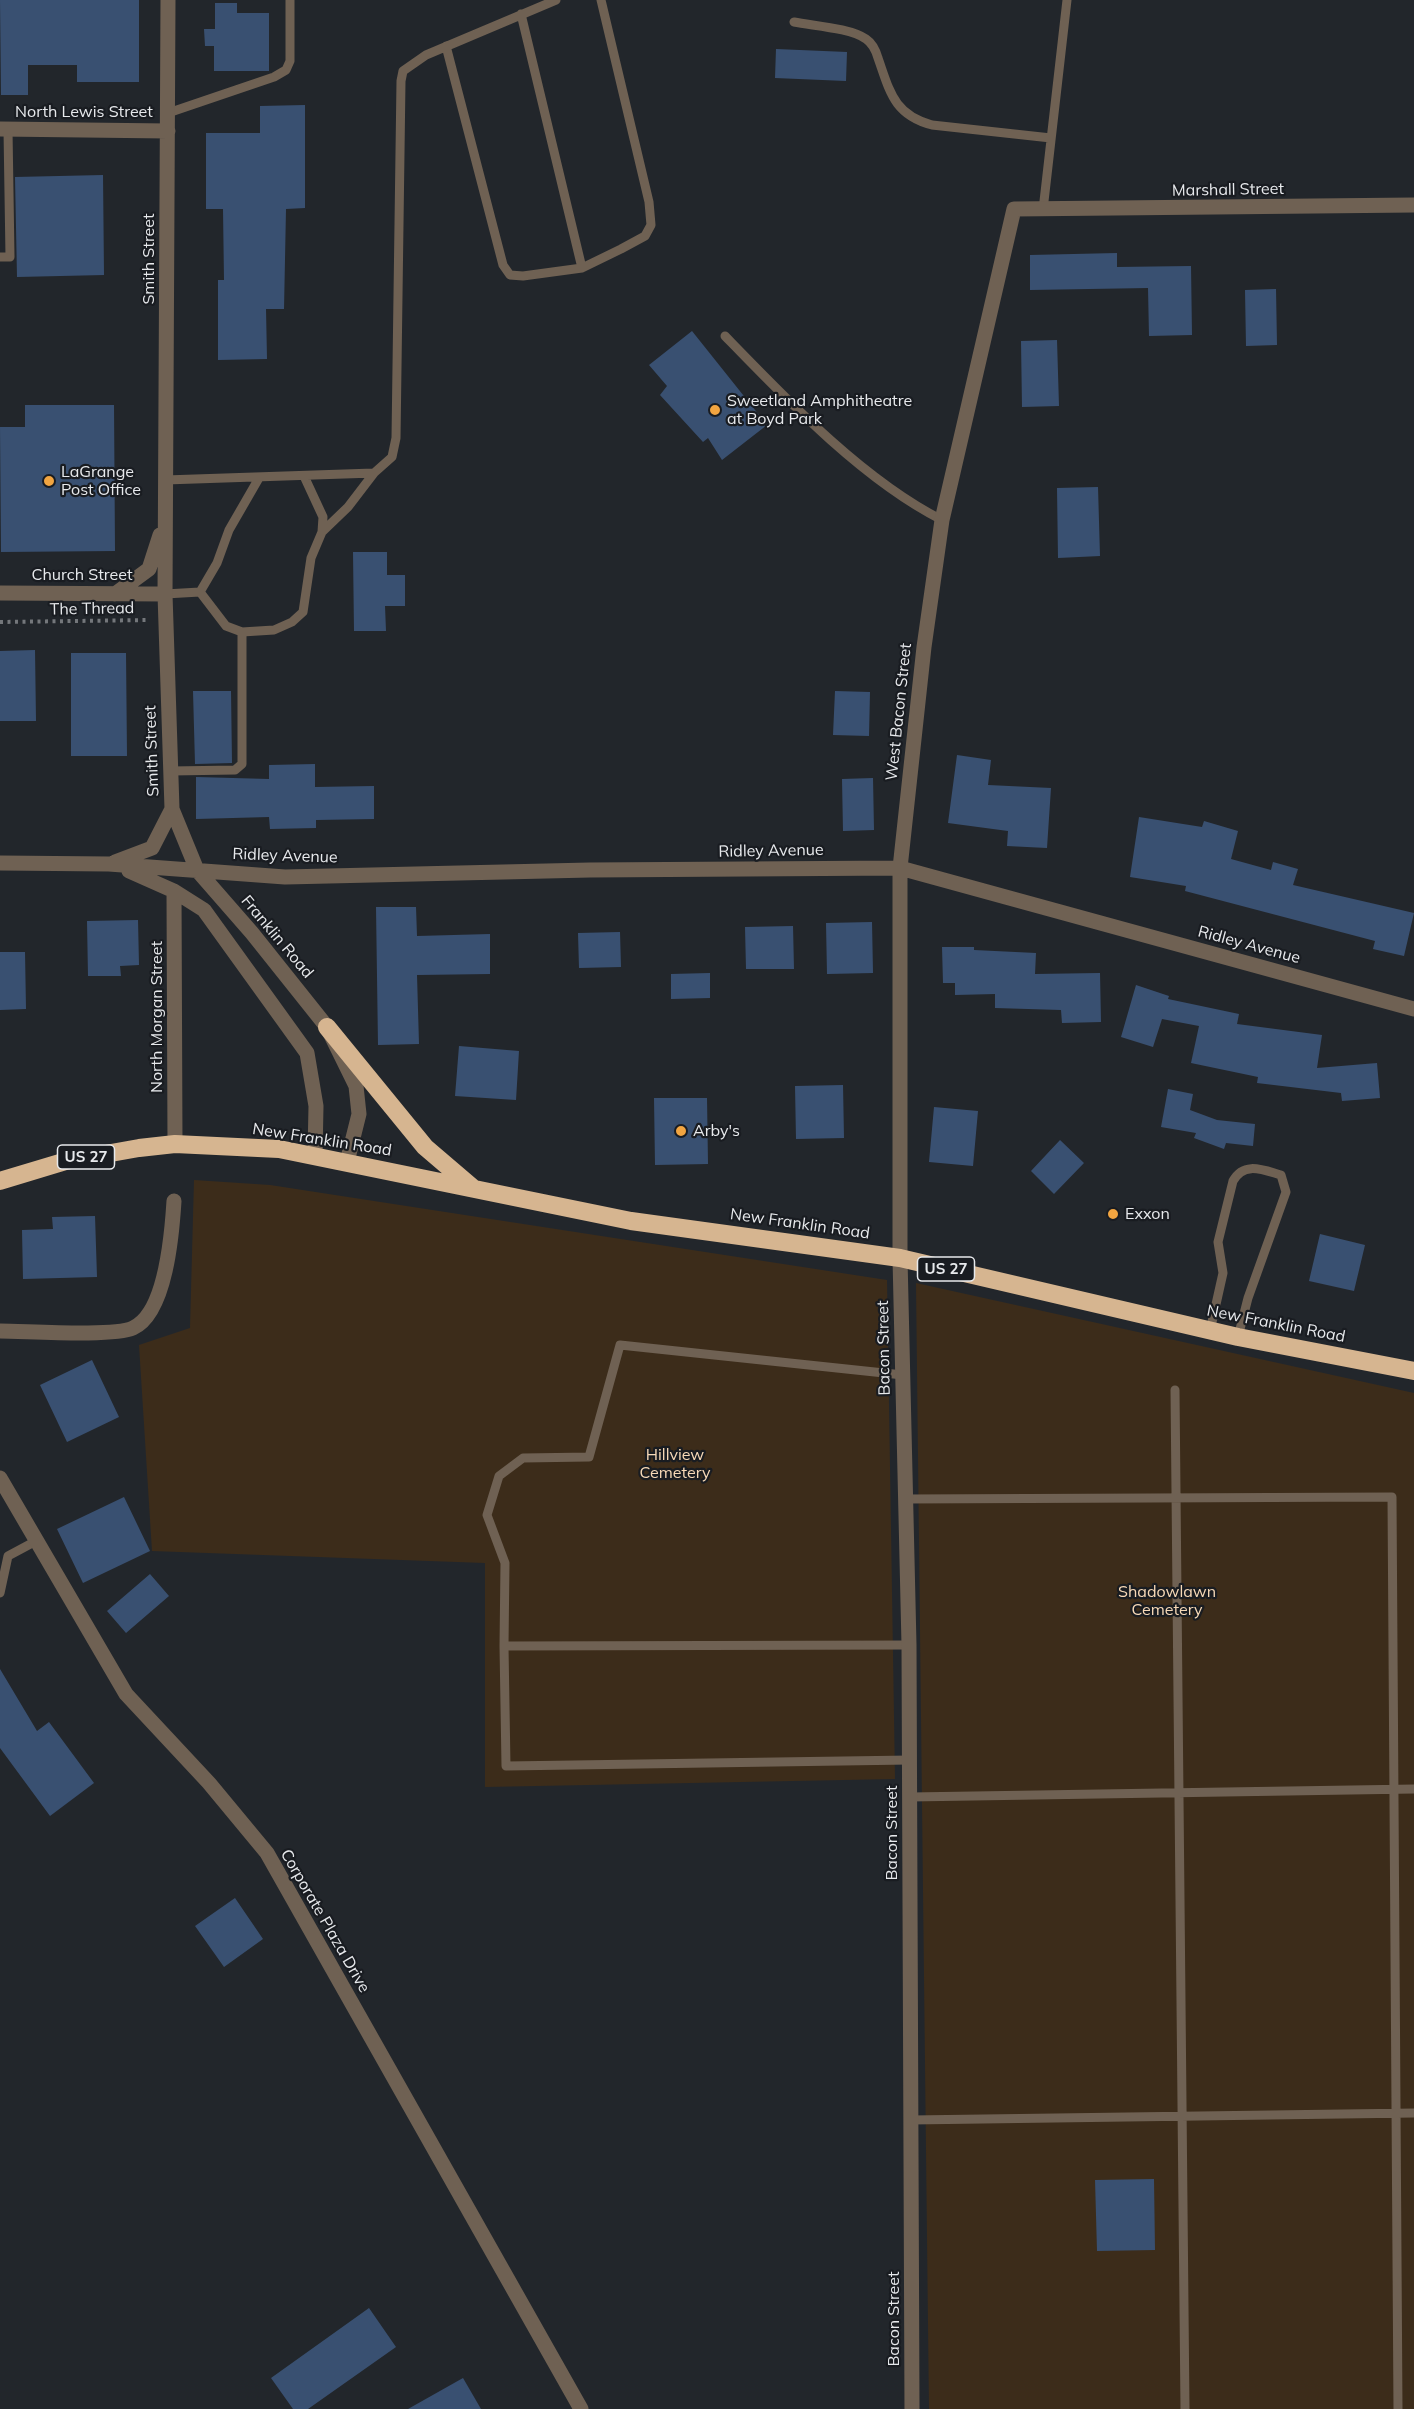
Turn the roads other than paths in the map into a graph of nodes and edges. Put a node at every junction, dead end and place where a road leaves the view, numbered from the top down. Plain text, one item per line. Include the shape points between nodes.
1 (168, 0) edge
2 (290, 0) edge
3 (556, 0) edge
4 (601, 0) edge
5 (1067, 0) edge
6 (521, 15) junction
7 (794, 22) dead end
8 (446, 46) junction
9 (168, 114) junction
10 (4, 129) edge
11 (168, 131) junction
12 (1051, 138) junction
13 (1414, 206) edge
14 (1043, 210) junction
15 (0, 257) edge
16 (582, 268) junction
17 (724, 336) dead end
18 (374, 473) junction
19 (304, 476) junction
20 (259, 478) junction
21 (165, 480) junction
22 (165, 518) junction
23 (942, 520) junction
24 (322, 532) junction
25 (200, 592) junction
26 (0, 593) edge
27 (115, 594) junction
28 (165, 594) junction
29 (242, 632) junction
30 (171, 771) junction
31 (172, 809) junction
32 (0, 863) edge
33 (109, 864) junction
34 (900, 868) junction
35 (196, 870) junction
36 (174, 891) junction
37 (1414, 1009) edge
38 (327, 1027) junction
39 (175, 1144) junction
40 (315, 1155) junction
41 (347, 1162) junction
42 (0, 1181) edge
43 (474, 1189) junction
44 (174, 1202) dead end
45 (900, 1258) junction
46 (0, 1331) edge
47 (1210, 1331) junction
48 (1238, 1337) junction
49 (1414, 1371) edge
50 (903, 1375) junction
51 (1175, 1390) dead end
52 (0, 1478) edge
53 (1175, 1498) junction
54 (906, 1499) junction
55 (36, 1541) junction
56 (4, 1554) edge
57 (0, 1593) edge
58 (909, 1645) junction
59 (504, 1646) junction
60 (910, 1760) junction
61 (1394, 1789) junction
62 (1414, 1789) edge
63 (1179, 1793) junction
64 (910, 1797) junction
65 (1414, 2113) edge
66 (1396, 2114) junction
67 (1181, 2116) junction
68 (911, 2120) junction
69 (581, 2409) edge
70 (912, 2409) edge
71 (1185, 2409) edge
72 (1398, 2409) edge

1 - 9 street, Smith Street
2 - 9 lane via 290,61 286,70
3 - 6 lane
4 - 16 lane via 649,202 651,225 645,236
5 - 12 lane
6 - 8 lane
6 - 16 lane
7 - 12 lane via 868,39 892,96 900,109 916,121
8 - 16 lane via 503,265 510,275 523,276
8 - 18 lane via 414,61 401,81 396,438 392,457
9 - 11 street, Smith Street
10 - 11 street, North Lewis Street
10 - 15 lane via 10,257
11 - 21 street, Smith Street
12 - 14 lane
13 - 14 street, Marshall Street
14 - 23 street, West Bacon Street via 1014,209
17 - 23 lane via 780,393 888,488
18 - 19 lane
18 - 24 lane
19 - 20 lane
19 - 24 lane via 323,517
20 - 21 lane
20 - 25 lane
21 - 22 street, Smith Street
22 - 27 street, Smith Street via 149,569
22 - 28 street, Smith Street
23 - 34 street, West Bacon Street
24 - 29 lane via 311,558 303,612 274,630
25 - 28 lane
25 - 29 lane via 226,626
26 - 27 street, Church Street
27 - 28 street, Church Street
28 - 30 street, Smith Street
29 - 30 lane via 243,764 236,770
30 - 31 street, Smith Street
31 - 33 street, Ridley Avenue via 152,848
31 - 35 street, Smith Street
32 - 33 street, Ridley Avenue
33 - 35 street, Ridley Avenue
33 - 36 street, Ridley Avenue
34 - 35 street, Ridley Avenue via 285,877
34 - 37 street, Ridley Avenue
34 - 45 street, West Bacon Street
35 - 38 street, Franklin Road
36 - 39 street, North Morgan Street
36 - 40 street via 204,910 307,1053 316,1106
38 - 41 street, Franklin Road via 356,1086 359,1113
38 - 43 highway via 425,1147
39 - 40 highway, New Franklin Road / US 27 via 279,1149
39 - 42 highway, US 27 via 75,1159
40 - 41 highway, New Franklin Road / US 27
41 - 43 highway, New Franklin Road / US 27
43 - 45 highway, New Franklin Road / US 27 via 631,1221
44 - 46 street via 169,1258 160,1290 151,1310 133,1328 103,1332
45 - 47 highway, New Franklin Road / US 27
45 - 50 street, Bacon Street
47 - 48 highway, New Franklin Road / US 27
47 - 48 lane via 1222,1273 1218,1242 1233,1182 1244,1169 1264,1170 1281,1175 1286,1192
48 - 49 highway, New Franklin Road / US 27
50 - 54 street, Bacon Street
50 - 59 lane via 621,1345 589,1456 523,1458 499,1476 487,1515 506,1563
51 - 53 lane
52 - 55 street, Corporate Plaza Drive
53 - 54 lane
53 - 61 lane via 1392,1497
53 - 63 lane
54 - 58 street, Bacon Street
55 - 56 lane
55 - 69 street, Corporate Plaza Drive via 126,1694 209,1783 267,1853
56 - 57 lane
58 - 59 lane
58 - 60 street, Bacon Street
59 - 60 lane via 506,1766
60 - 64 street, Bacon Street
61 - 62 lane
61 - 63 lane
61 - 66 lane
63 - 64 lane
63 - 67 lane
64 - 68 street, Bacon Street
65 - 66 lane
66 - 67 lane
66 - 72 lane
67 - 68 lane
67 - 71 lane
68 - 70 street, Bacon Street

